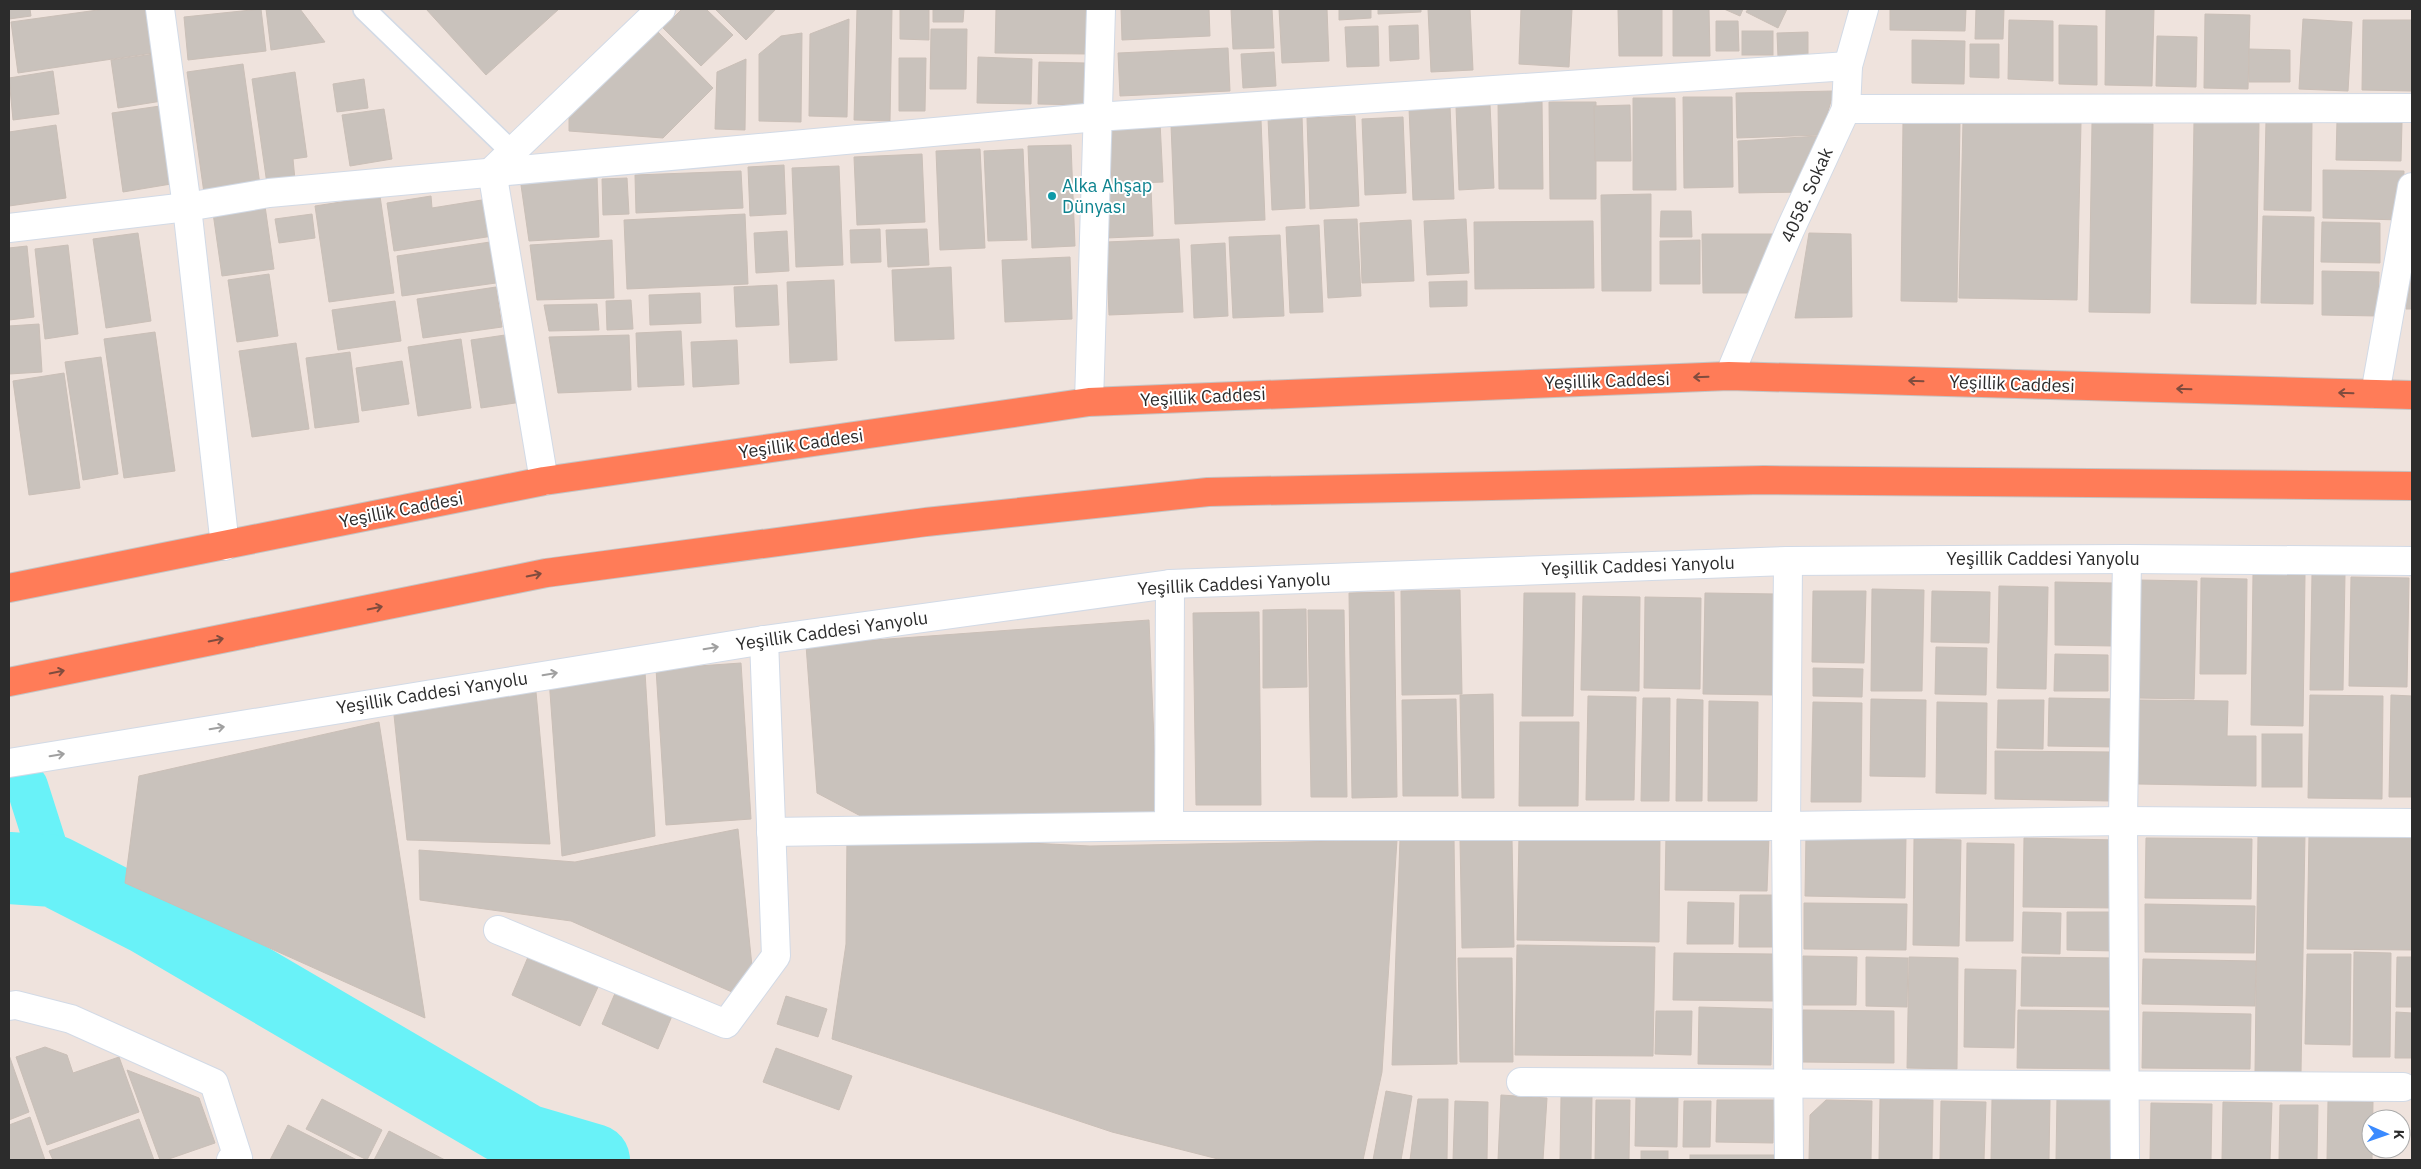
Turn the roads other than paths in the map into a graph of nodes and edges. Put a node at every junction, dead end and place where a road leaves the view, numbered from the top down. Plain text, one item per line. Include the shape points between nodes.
1 (160, 9) edge
2 (364, 9) edge
3 (661, 9) edge
4 (1101, 9) edge
5 (1864, 9) edge
6 (1848, 66) junction
7 (2412, 108) edge
8 (1846, 109) junction
9 (1097, 117) junction
10 (512, 152) junction
11 (492, 171) junction
12 (2412, 187) edge
13 (187, 207) junction
14 (9, 228) edge
15 (1729, 376) junction
16 (2375, 394) junction
17 (2412, 395) edge
18 (1089, 402) junction
19 (544, 481) junction
20 (2412, 486) edge
21 (225, 546) junction
22 (2127, 559) junction
23 (1788, 561) junction
24 (2412, 561) edge
25 (1170, 584) junction
26 (9, 588) edge
27 (764, 640) junction
28 (9, 682) edge
29 (9, 763) edge
30 (2123, 821) junction
31 (2412, 823) edge
32 (1170, 826) junction
33 (1786, 826) junction
34 (771, 832) junction
35 (498, 930) dead end
36 (9, 1006) edge
37 (1520, 1082) dead end
38 (1788, 1084) junction
39 (2126, 1087) junction
40 (2403, 1087) dead end
41 (231, 1160) edge
42 (1789, 1160) edge
43 (2125, 1160) edge

1 - 13 street
2 - 10 lane
3 - 10 street
4 - 9 street
5 - 6 street, 4058. Sokak
6 - 8 street, 4058. Sokak
6 - 9 street
7 - 8 street
8 - 15 street, 4058. Sokak via 1790,230
9 - 11 street
9 - 18 street
10 - 11 street
11 - 13 street via 269,193
11 - 19 street
12 - 16 street
13 - 14 street
13 - 21 street
16 -> 15 highway, Yeşillik Caddesi
15 -> 18 highway, Yeşillik Caddesi
16 - 17 highway, Yeşillik Caddesi
18 - 19 highway, Yeşillik Caddesi
19 - 21 highway, Yeşillik Caddesi
28 -> 20 highway via 546,573 926,522 1208,492 1764,480
21 - 26 highway, Yeşillik Caddesi
22 - 23 street, Yeşillik Caddesi Yanyolu
22 - 24 street, Yeşillik Caddesi Yanyolu
22 - 30 street
23 - 25 street, Yeşillik Caddesi Yanyolu
23 - 33 street
25 - 27 street, Yeşillik Caddesi Yanyolu
25 - 32 street
29 -> 27 street, Yeşillik Caddesi Yanyolu
27 - 34 street
30 - 31 street
30 - 33 street
30 - 39 street
32 - 33 street
32 - 34 street
33 - 38 street
34 - 35 street via 776,956 726,1024
36 - 41 street via 71,1018 214,1082 238,1158
37 - 38 street
38 - 39 street
38 - 42 street
39 - 40 street
39 - 43 street

